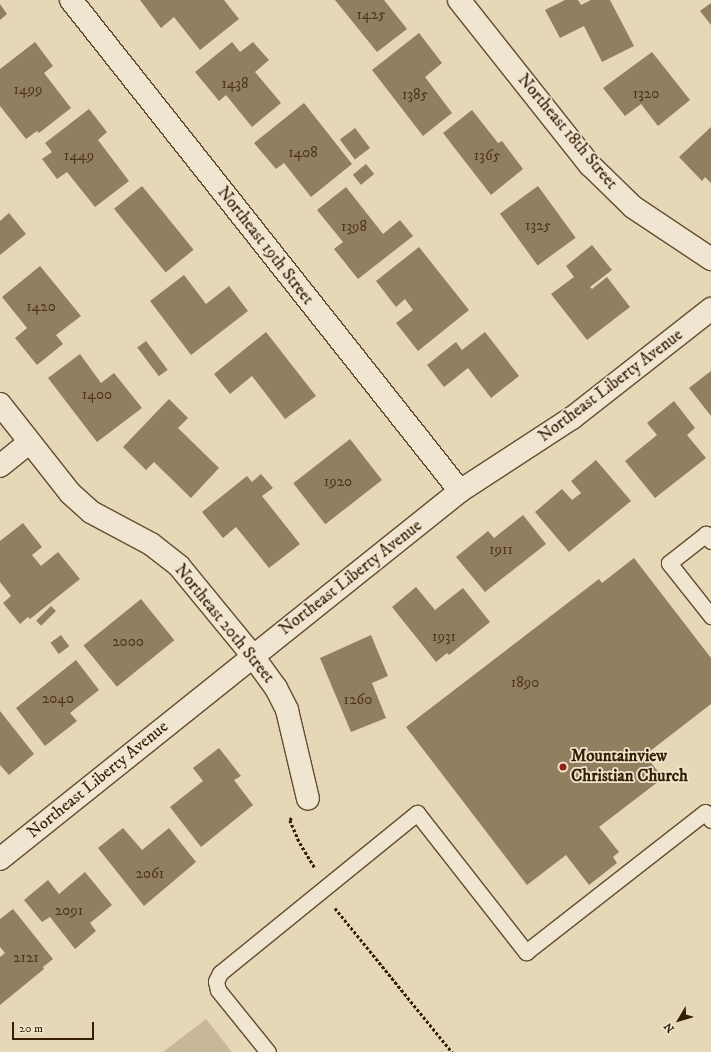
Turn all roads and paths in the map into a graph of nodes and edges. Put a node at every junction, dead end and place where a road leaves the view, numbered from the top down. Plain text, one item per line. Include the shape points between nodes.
1 (71, 0) edge
2 (459, 0) edge
3 (711, 259) edge
4 (711, 309) edge
5 (0, 404) edge
6 (30, 442) junction
7 (0, 466) edge
8 (460, 491) junction
9 (711, 541) edge
10 (711, 616) edge
11 (252, 655) junction
12 (308, 799) joint
13 (711, 820) edge
14 (0, 859) edge
15 (324, 889) junction
16 (268, 1052) edge
17 (452, 1052) edge

1 - 8 street, Northeast 19th Street
2 - 3 street, Northeast 18th Street via 590,164 633,207
4 - 8 street, Northeast Liberty Avenue via 572,418
5 - 6 street, Northeast 20th Street
6 - 7 street
6 - 11 street, Northeast 20th Street via 70,493 91,512 151,544 179,566
8 - 11 street, Northeast Liberty Avenue
9 - 10 lane via 706,534 669,563
11 - 12 street, Northeast 20th Street via 276,688 287,710
11 - 14 street, Northeast Liberty Avenue
12 - 15 path via 290,820
13 - 15 lane via 705,812 526,952 417,813
15 - 16 lane via 220,973 216,981 218,990
15 - 17 path via 335,907

